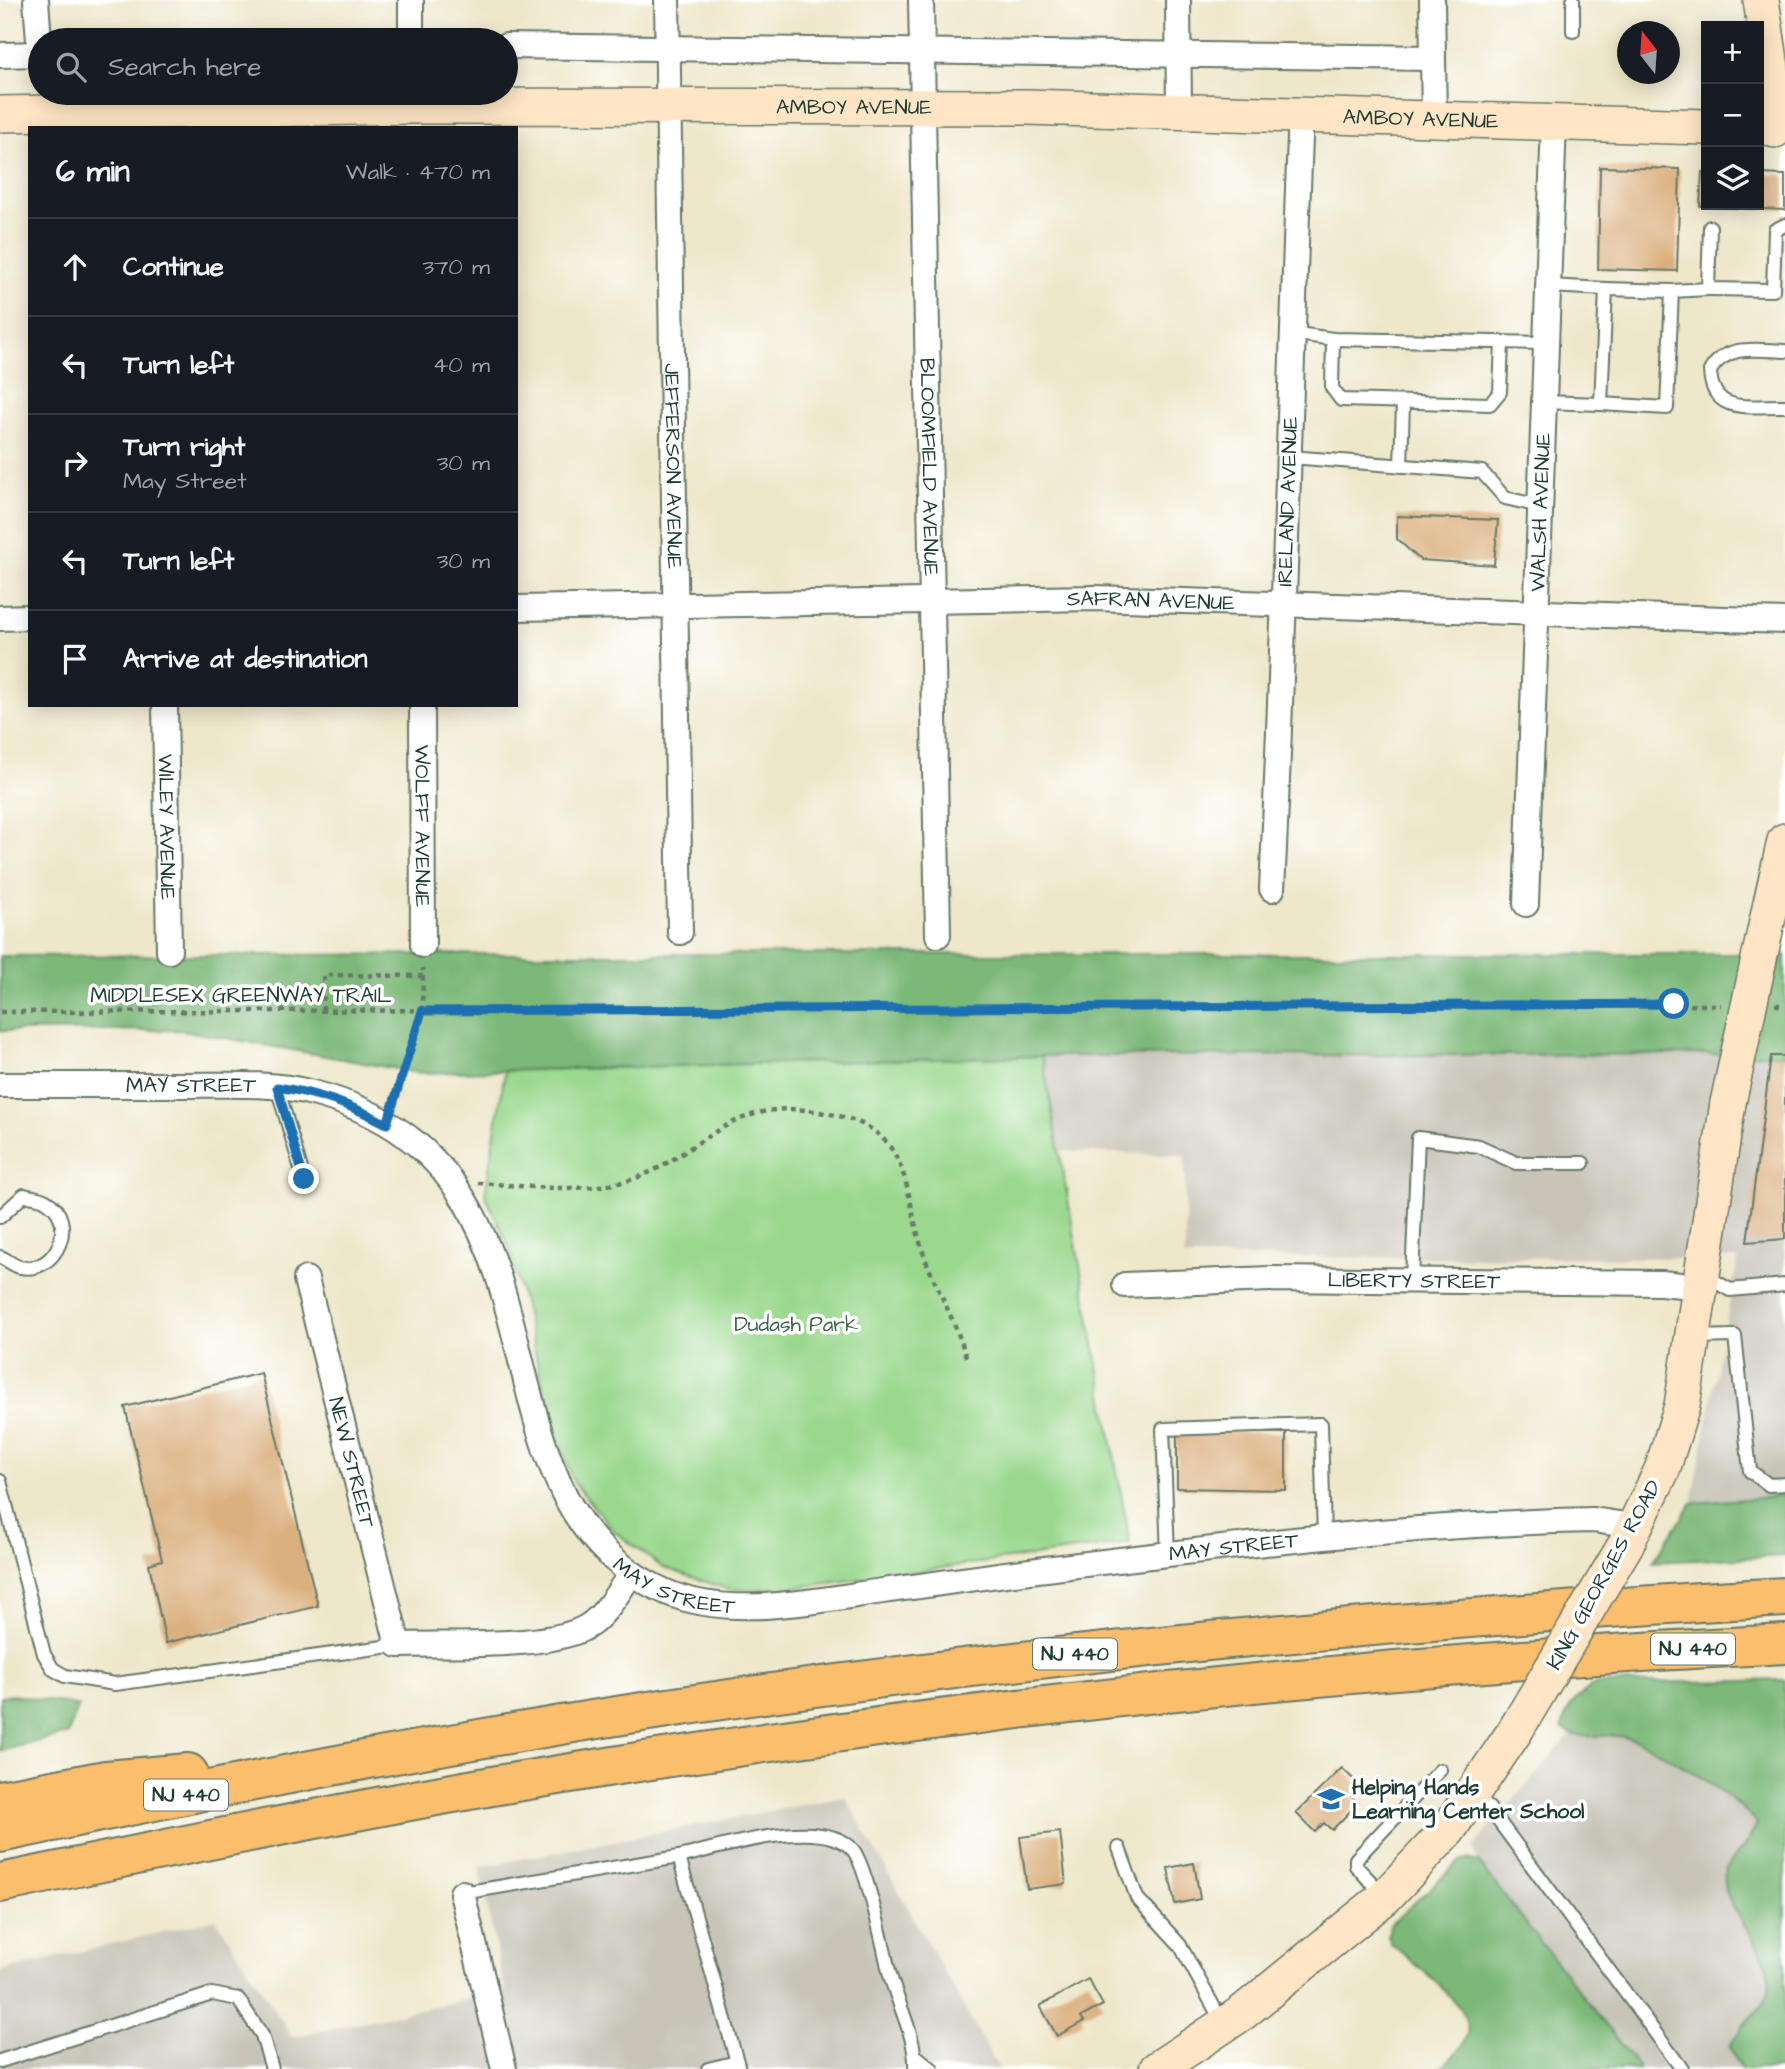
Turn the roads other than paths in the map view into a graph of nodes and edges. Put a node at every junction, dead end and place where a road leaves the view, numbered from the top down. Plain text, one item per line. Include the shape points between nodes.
1 (36, 0) edge
2 (411, 0) edge
3 (667, 0) edge
4 (921, 0) edge
5 (1178, 0) edge
6 (1432, 0) edge
7 (1573, 0) edge
8 (1761, 0) edge
9 (38, 28) edge
10 (411, 28) edge
11 (1573, 31) dead end
12 (518, 46) edge
13 (668, 48) junction
14 (922, 51) junction
15 (28, 54) edge
16 (0, 55) edge
17 (1178, 55) junction
18 (1433, 58) junction
19 (670, 107) junction
20 (921, 107) junction
21 (413, 109) edge
22 (1179, 110) junction
23 (157, 111) edge
24 (0, 114) edge
25 (1301, 114) junction
26 (1434, 118) junction
27 (1554, 122) junction
28 (1701, 127) edge
29 (1773, 130) edge
30 (1785, 225) edge
31 (1710, 227) dead end
32 (1548, 286) junction
33 (1606, 289) junction
34 (1708, 289) junction
35 (1672, 291) junction
36 (1291, 333) junction
37 (1333, 339) junction
38 (1502, 342) junction
39 (1546, 343) junction
40 (1785, 351) edge
41 (1544, 402) junction
42 (1402, 403) junction
43 (1601, 404) junction
44 (1785, 407) edge
45 (1290, 457) junction
46 (1401, 466) junction
47 (1540, 506) junction
48 (930, 600) junction
49 (1286, 604) junction
50 (674, 605) junction
51 (518, 608) edge
52 (1536, 612) junction
53 (28, 617) edge
54 (0, 618) edge
55 (1785, 621) edge
56 (165, 707) edge
57 (422, 707) edge
58 (1785, 841) edge
59 (1272, 889) dead end
60 (1526, 904) dead end
61 (680, 932) dead end
62 (939, 936) dead end
63 (423, 945) road end
64 (169, 951) dead end
65 (0, 1085) edge
66 (277, 1087) junction
67 (1583, 1163) dead end
68 (304, 1179) dead end
69 (0, 1217) edge
70 (0, 1257) edge
71 (306, 1279) dead end
72 (1412, 1280) junction
73 (1702, 1280) junction
74 (1125, 1285) dead end
75 (1785, 1285) edge
76 (1693, 1337) junction
77 (0, 1481) edge
78 (1785, 1485) edge
79 (1630, 1537) junction
80 (1324, 1539) junction
81 (1168, 1555) junction
82 (631, 1573) junction
83 (1785, 1597) edge
84 (1785, 1644) edge
85 (398, 1645) junction
86 (371, 1758) junction
87 (1440, 1770) dead end
88 (1473, 1797) junction
89 (0, 1800) edge
90 (0, 1833) edge
91 (220, 1838) junction
92 (1119, 1848) dead end
93 (679, 1857) junction
94 (0, 1883) edge
95 (462, 1894) joint
96 (0, 1896) edge
97 (1385, 1897) junction
98 (1223, 2026) junction
99 (0, 2061) edge
100 (915, 2063) edge
101 (738, 2065) edge
102 (272, 2069) edge
103 (504, 2069) edge
104 (708, 2069) edge
105 (932, 2069) edge
106 (1157, 2069) edge
107 (1682, 2069) edge

1 - 9 street
2 - 10 street
3 - 13 street, JEFFERSON AVENUE
4 - 14 street, BLOOMFIELD AVENUE
5 - 17 street
6 - 18 street
7 - 11 lane
8 - 29 street via 1773,78
12 - 13 street
13 - 14 street
13 - 19 street, JEFFERSON AVENUE
14 - 17 street
14 - 20 street, BLOOMFIELD AVENUE
15 - 16 street
17 - 18 street
17 - 22 street
18 - 26 street
19 - 20 street, AMBOY AVENUE
19 - 21 street, AMBOY AVENUE
19 - 50 street, JEFFERSON AVENUE
20 - 22 street, AMBOY AVENUE
20 - 48 street, BLOOMFIELD AVENUE
21 - 23 street, AMBOY AVENUE
22 - 25 street, AMBOY AVENUE
23 - 24 street, AMBOY AVENUE
25 - 26 street, AMBOY AVENUE
25 - 36 street, IRELAND AVENUE
26 - 27 street, AMBOY AVENUE
27 - 28 street, AMBOY AVENUE
27 - 32 street, WALSH AVENUE
30 - 34 lane via 1775,230 1773,290
31 - 34 lane
32 - 33 lane
32 - 39 street, WALSH AVENUE
33 - 35 lane
33 - 43 lane
34 - 35 lane
35 - 43 lane via 1667,408
36 - 37 lane
36 - 45 street, IRELAND AVENUE
37 - 38 lane
37 - 42 lane via 1332,388 1341,400
38 - 39 lane
38 - 42 lane via 1500,392 1490,404
39 - 41 street, WALSH AVENUE
40 - 44 lane via 1726,352 1710,371 1720,401
41 - 43 lane
41 - 47 street, WALSH AVENUE
42 - 46 lane
45 - 46 lane
45 - 49 street, IRELAND AVENUE
46 - 47 lane via 1482,472 1505,498
47 - 52 street, WALSH AVENUE
48 - 49 street, SAFRAN AVENUE via 1095,598
48 - 50 street, SAFRAN AVENUE
48 - 62 street, BLOOMFIELD AVENUE
49 - 52 street, SAFRAN AVENUE
49 - 59 street, IRELAND AVENUE
50 - 51 street, SAFRAN AVENUE
50 - 61 street, JEFFERSON AVENUE
52 - 55 street, SAFRAN AVENUE
52 - 60 street, WALSH AVENUE
53 - 54 street
56 - 64 street, WILEY AVENUE
57 - 63 street, WOLFF AVENUE
58 - 73 street, KING GEORGES ROAD, bridge via 1728,1103
65 - 66 street, MAY STREET
66 - 68 lane
66 - 82 street, MAY STREET via 349,1104 387,1124 420,1147 453,1181 479,1220 496,1264 557,1485 584,1528
67 - 72 lane via 1516,1163 1479,1146 1418,1138
69 - 70 lane via 24,1195 46,1200 58,1213 64,1236 55,1253 38,1265 19,1267
71 - 85 street, NEW STREET
72 - 73 street, LIBERTY STREET
72 - 74 street, LIBERTY STREET
73 - 75 lane via 1730,1290
73 - 76 street, KING GEORGES ROAD
76 - 78 lane via 1735,1336 1748,1464 1755,1477 1769,1485
76 - 79 street, KING GEORGES ROAD via 1674,1439
77 - 85 lane via 44,1654 65,1676 115,1684
79 - 80 street, MAY STREET via 1606,1521 1581,1520
79 - 88 street, KING GEORGES ROAD, bridge
80 - 81 street, MAY STREET
80 - 81 lane via 1321,1424 1163,1429
81 - 82 street, MAY STREET via 785,1605 711,1604 669,1594
82 - 85 street via 590,1625 566,1636
83 - 86 highway, NJ 440 via 1401,1622 1090,1653 671,1708
84 - 91 highway, NJ 440 via 1337,1675 966,1715 571,1773
86 - 89 highway via 106,1780
86 - 90 highway, NJ 440
87 - 97 lane via 1356,1859 1356,1866
88 - 97 street, KING GEORGES ROAD via 1435,1846
88 - 107 lane via 1489,1808
91 - 94 highway, NJ 440
91 - 96 highway
92 - 98 lane via 1137,1898 1180,1945
93 - 95 lane
93 - 100 lane via 773,1835 832,1836 853,1850 876,1914
93 - 101 lane
95 - 103 street
97 - 98 street, KING GEORGES ROAD
98 - 106 street, KING GEORGES ROAD
99 - 102 lane via 212,1994 238,1999 262,2035
100 - 105 lane
101 - 104 lane

